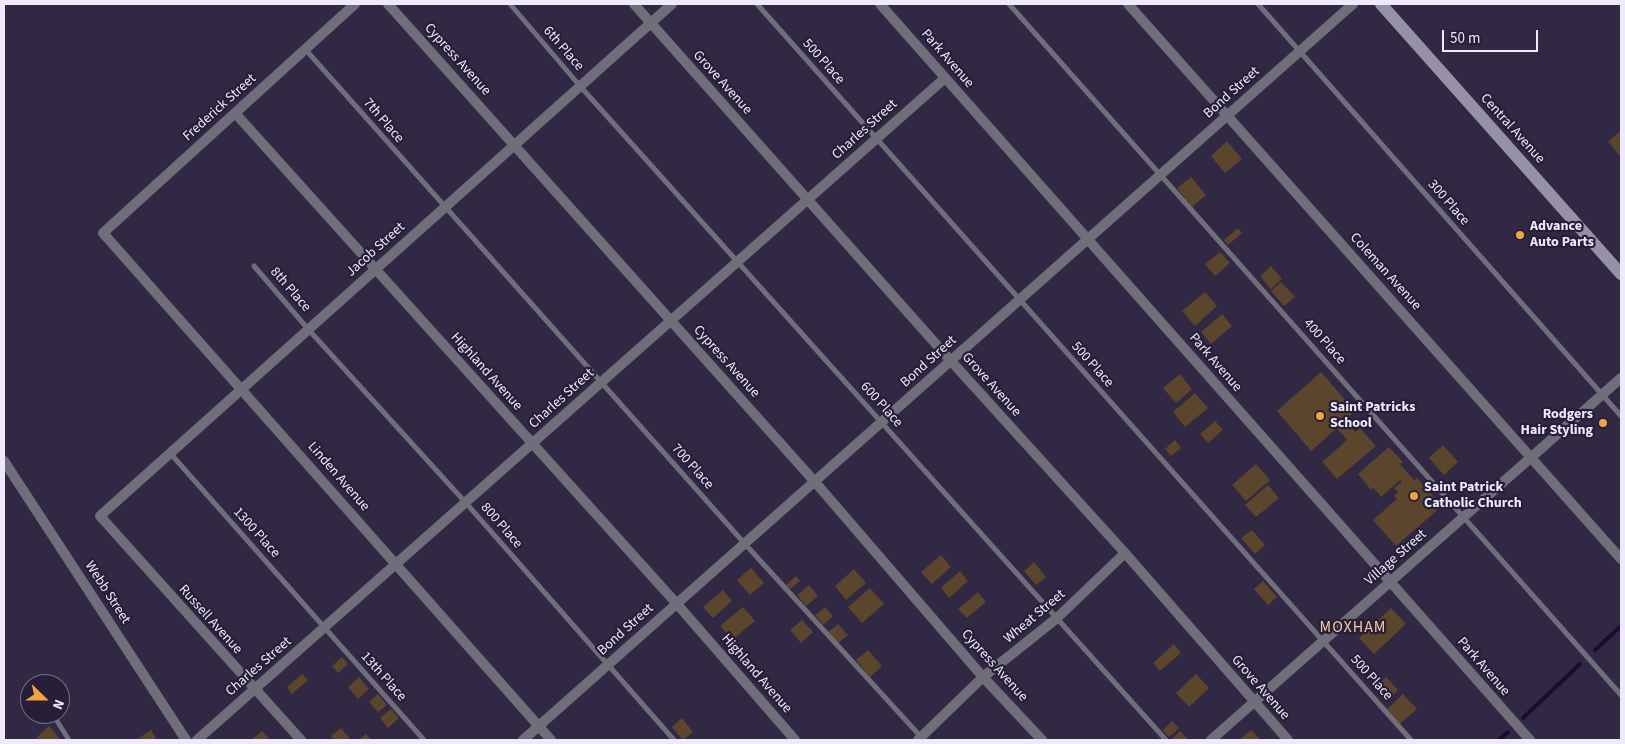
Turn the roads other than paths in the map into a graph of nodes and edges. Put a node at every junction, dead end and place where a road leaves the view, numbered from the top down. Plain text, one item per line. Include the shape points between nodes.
1 (355, 4) edge
2 (388, 4) edge
3 (510, 4) edge
4 (634, 4) edge
5 (672, 4) edge
6 (757, 4) edge
7 (880, 4) edge
8 (1009, 4) edge
9 (1128, 4) edge
10 (1258, 4) edge
11 (1354, 4) edge
12 (1381, 4) edge
13 (651, 23) junction
14 (305, 49) junction
15 (1300, 51) junction
16 (945, 78) junction
17 (580, 86) junction
18 (235, 114) junction
19 (1227, 116) junction
20 (877, 139) junction
21 (514, 145) junction
22 (1161, 175) junction
23 (808, 200) junction
24 (444, 207) junction
25 (103, 233) joint
26 (1088, 240) junction
27 (738, 262) junction
28 (254, 266) dead end
29 (375, 269) junction
30 (1621, 274) edge
31 (1020, 300) junction
32 (671, 321) junction
33 (308, 329) junction
34 (951, 361) junction
35 (1621, 378) edge
36 (601, 383) junction
37 (242, 389) junction
38 (1602, 395) junction
39 (1621, 416) edge
40 (881, 422) junction
41 (532, 444) junction
42 (170, 453) junction
43 (1531, 457) junction
44 (4, 461) edge
45 (815, 482) junction
46 (466, 503) junction
47 (100, 516) joint
48 (1464, 517) junction
49 (745, 544) junction
50 (1125, 553) junction
51 (1621, 559) edge
52 (396, 564) junction
53 (1390, 582) junction
54 (677, 604) junction
55 (1057, 618) junction
56 (325, 628) junction
57 (1323, 641) junction
58 (607, 666) junction
59 (984, 677) junction
60 (254, 689) junction
61 (1621, 695) edge
62 (1254, 702) junction
63 (59, 724) edge
64 (539, 726) junction
65 (921, 739) edge
66 (69, 740) edge
67 (186, 740) edge
68 (197, 740) edge
69 (301, 740) edge
70 (424, 740) edge
71 (523, 740) edge
72 (551, 740) edge
73 (674, 740) edge
74 (795, 740) edge
75 (1042, 740) edge
76 (1166, 740) edge
77 (1211, 740) edge
78 (1288, 740) edge
79 (1411, 740) edge
80 (1530, 740) edge

1 - 14 street, Frederick Street
2 - 21 street, Cypress Avenue
3 - 17 lane, 6th Place
4 - 13 street, Grove Avenue
5 - 13 street, Jacob Street
6 - 20 lane, 500 Place
7 - 16 street, Park Avenue
8 - 22 lane, 400 Place
9 - 19 street, Coleman Avenue
10 - 15 lane, 300 Place
11 - 15 street, Bond Street
12 - 30 main road, Central Avenue
13 - 17 street, Jacob Street
13 - 23 street, Grove Avenue
14 - 18 street, Frederick Street
14 - 24 lane, 7th Place
15 - 19 street, Bond Street
15 - 38 lane, 300 Place
16 - 20 street, Charles Street
16 - 26 street, Park Avenue
17 - 21 street, Jacob Street
17 - 27 lane, 600 Place
18 - 25 street, Frederick Street
18 - 29 street, Highland Avenue
19 - 22 street, Bond Street
19 - 43 street, Coleman Avenue
20 - 23 street, Charles Street
20 - 31 lane, 500 Place
21 - 24 street, Jacob Street
21 - 32 street, Cypress Avenue
22 - 26 street, Bond Street
22 - 48 lane, 400 Place
23 - 27 street, Charles Street
23 - 34 street, Grove Avenue
24 - 29 street, Jacob Street
24 - 36 lane, 700 Place
25 - 37 street, Linden Avenue
26 - 31 street, Bond Street
26 - 53 street, Park Avenue
27 - 32 street, Charles Street
27 - 40 lane, 600 Place
28 - 33 lane, 8th Place
29 - 33 street, Jacob Street
29 - 41 street, Highland Avenue
31 - 34 street, Bond Street
31 - 57 lane, 500 Place
32 - 36 street, Charles Street
32 - 45 street, Cypress Avenue
33 - 37 street, Jacob Street
33 - 46 lane, 800 Place
34 - 40 street, Bond Street
34 - 50 street, Grove Avenue
35 - 38 street, Village Street
36 - 41 street, Charles Street
36 - 49 lane, 700 Place
37 - 42 street, Jacob Street
37 - 52 street, Linden Avenue
38 - 39 lane, 300 Place
38 - 43 street, Village Street
40 - 45 street, Bond Street
40 - 55 lane, 600 Place
41 - 46 street, Charles Street
41 - 54 street, Highland Avenue
42 - 47 street, Jacob Street
42 - 56 lane, 1300 Place
43 - 48 street, Village Street
43 - 51 street, Coleman Avenue
44 - 67 street, Webb Street
45 - 49 street, Bond Street
45 - 59 street, Cypress Avenue
46 - 52 street, Charles Street
46 - 58 lane, 800 Place
47 - 60 street, Russell Avenue
48 - 53 street, Village Street
48 - 61 lane, 400 Place
49 - 54 street, Bond Street
49 - 65 lane, 700 Place
50 - 55 street, Wheat Street
50 - 62 street, Grove Avenue
52 - 56 street, Charles Street
52 - 64 street, Linden Avenue
53 - 57 street, Village Street
53 - 80 street, Park Avenue
54 - 58 street, Bond Street
54 - 74 street, Highland Avenue
55 - 59 street, Wheat Street
55 - 76 lane, 600 Place
56 - 60 street, Charles Street
56 - 70 lane, 13th Place
57 - 62 street, Village Street
57 - 79 lane, 500 Place
58 - 64 street, Bond Street
58 - 73 lane, 800 Place
59 - 65 street, Wheat Street
59 - 75 street, Cypress Avenue
60 - 68 street, Charles Street
60 - 69 street, Russell Avenue
62 - 77 street, Village Street
62 - 78 street, Grove Avenue
63 - 66 lane
64 - 71 street, Bond Street
64 - 72 street, Linden Avenue

